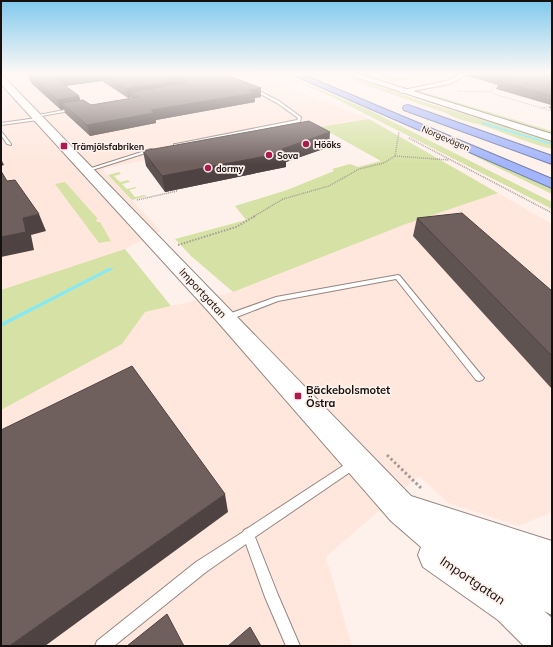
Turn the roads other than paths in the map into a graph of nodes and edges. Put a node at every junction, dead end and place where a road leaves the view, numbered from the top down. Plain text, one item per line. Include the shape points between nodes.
1 (24, 104) edge
2 (281, 104) edge
3 (360, 104) edge
4 (369, 104) edge
5 (388, 104) edge
6 (392, 104) edge
7 (444, 104) edge
8 (84, 108) edge
9 (36, 118) junction
10 (1, 124) edge
11 (1, 132) edge
12 (552, 138) edge
13 (9, 144) dead end
14 (174, 146) edge
15 (159, 149) edge
16 (552, 160) edge
17 (87, 170) junction
18 (552, 173) edge
19 (552, 184) edge
20 (552, 198) edge
21 (226, 318) junction
22 (480, 378) dead end
23 (357, 461) junction
24 (412, 500) junction
25 (248, 534) junction
26 (552, 559) edge
27 (552, 596) edge
28 (552, 644) edge
29 (102, 646) edge
30 (293, 646) edge

1 - 9 street, Importgatan
2 - 14 lane via 300,118 299,121
3 - 20 highway
4 - 19 highway, Norgevägen
5 - 18 highway, Norgevägen
6 - 16 highway via 427,114
7 - 12 street
8 - 9 lane
9 - 10 lane
9 - 17 street, Importgatan
11 - 13 lane
15 - 17 lane
17 - 21 street, Importgatan
21 - 22 lane via 276,299 398,277
21 - 23 street, Importgatan
23 - 24 street, Importgatan
23 - 25 lane
24 - 26 street via 446,522
24 - 27 street, Importgatan via 457,555
24 - 28 street, Importgatan via 410,528 424,546 511,607
25 - 29 lane via 201,567
25 - 30 lane

